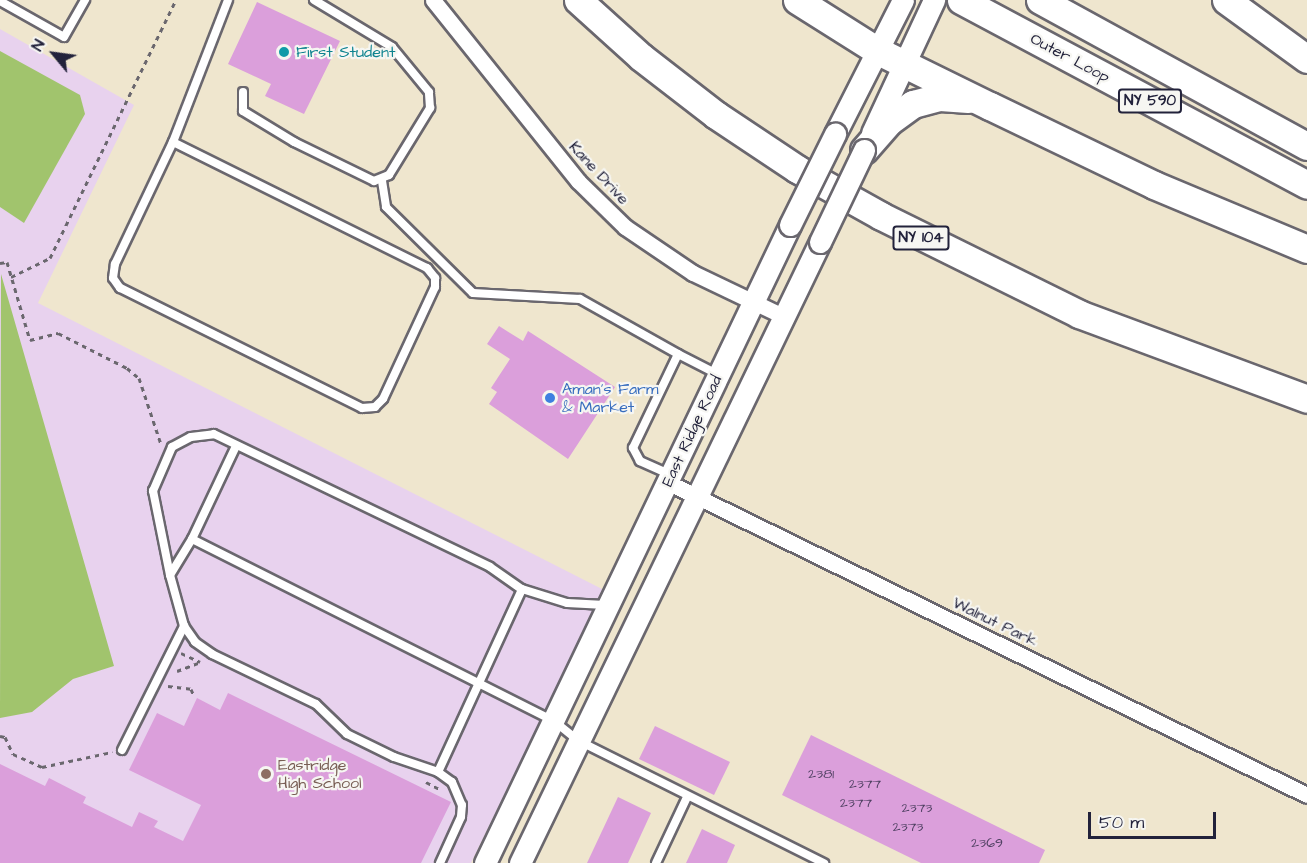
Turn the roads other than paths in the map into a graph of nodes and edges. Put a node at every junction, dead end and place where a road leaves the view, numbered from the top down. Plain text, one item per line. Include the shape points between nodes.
1 (85, 0) edge
2 (228, 0) edge
3 (314, 0) edge
4 (433, 0) edge
5 (578, 0) edge
6 (797, 0) edge
7 (903, 0) edge
8 (934, 0) edge
9 (961, 0) edge
10 (1040, 0) edge
11 (1226, 0) edge
12 (0, 1) edge
13 (876, 50) junction
14 (1307, 59) edge
15 (905, 64) junction
16 (243, 92) dead end
17 (990, 106) junction
18 (173, 142) junction
19 (1307, 146) edge
20 (864, 150) junction
21 (382, 180) junction
22 (1307, 185) edge
23 (1307, 249) edge
24 (753, 302) junction
25 (785, 317) junction
26 (678, 354) junction
27 (718, 375) junction
28 (1307, 399) edge
29 (236, 446) junction
30 (669, 479) junction
31 (697, 497) junction
32 (192, 539) junction
33 (170, 574) junction
34 (522, 589) junction
35 (609, 604) junction
36 (184, 626) junction
37 (481, 684) junction
38 (554, 721) junction
39 (579, 741) junction
40 (123, 750) road end
41 (438, 772) junction
42 (1307, 795) edge
43 (687, 797) junction
44 (440, 863) edge
45 (485, 863) edge
46 (520, 863) edge
47 (656, 863) edge
48 (824, 863) edge

1 - 12 lane via 64,37
2 - 18 lane
3 - 21 lane via 392,47 429,92 430,108
4 - 24 street, Kane Drive via 578,181 625,227 679,265
5 - 28 highway, NY 104 via 641,57 716,115 806,174 899,226 1079,314
6 - 13 highway
7 - 13 main road, East Ridge Road
8 - 15 main road, East Ridge Road
9 - 22 highway, Outer Loop / NY 590
10 - 19 highway, NY 590
11 - 14 highway
13 - 15 highway
13 - 24 main road, East Ridge Road, bridge
15 - 17 highway
15 - 20 main road, East Ridge Road
16 - 21 lane via 243,111 294,142 374,181
17 - 20 highway via 955,97 919,101 894,117
17 - 23 highway via 1174,194
18 - 18 lane via 115,264 113,278 120,288 362,408 375,407 383,399 430,298 435,278 427,268
20 - 25 main road, East Ridge Road, bridge
21 - 26 lane via 386,207 473,293 580,299
24 - 25 street, Kane Drive
24 - 27 main road, East Ridge Road
25 - 31 main road, East Ridge Road
26 - 27 lane
26 - 30 lane via 633,448 640,461
27 - 30 main road, East Ridge Road
29 - 32 lane
29 - 33 lane via 214,434 190,437 172,447 153,491
29 - 34 lane via 490,567
30 - 31 street, Walnut Park
30 - 35 main road, East Ridge Road
31 - 39 main road, East Ridge Road
31 - 42 street, Walnut Park
32 - 33 lane
32 - 37 lane
33 - 36 lane
34 - 35 lane via 567,603
34 - 37 lane
35 - 38 main road, East Ridge Road
36 - 40 lane
36 - 41 lane via 195,642 212,654 316,704 347,734 394,757
37 - 38 lane
37 - 41 lane
38 - 39 lane
38 - 45 main road, East Ridge Road
39 - 43 lane
39 - 46 main road, East Ridge Road
41 - 44 lane via 452,782 462,805 457,830
43 - 47 lane
43 - 48 lane

